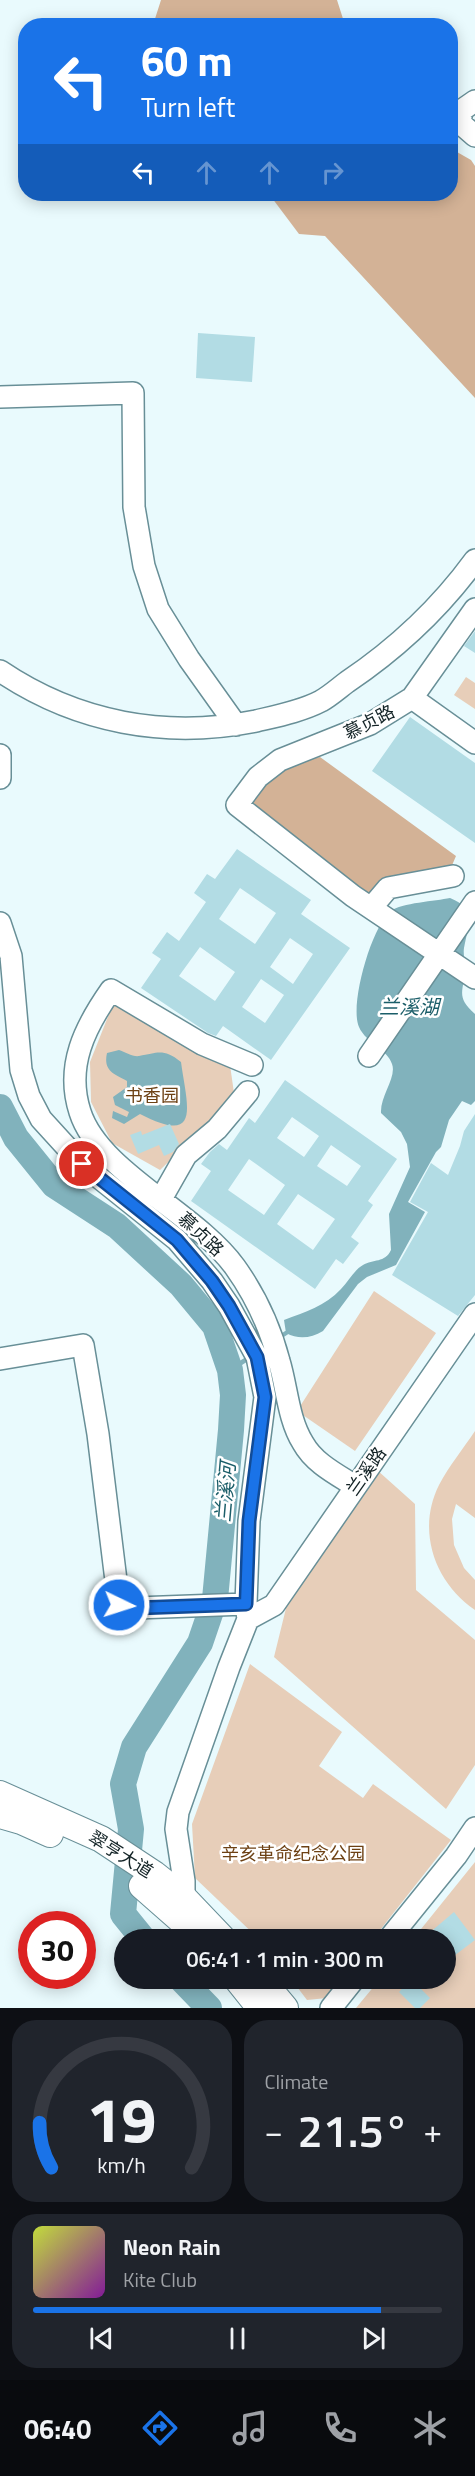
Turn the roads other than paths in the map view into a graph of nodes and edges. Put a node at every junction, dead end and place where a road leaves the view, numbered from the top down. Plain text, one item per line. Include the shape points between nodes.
1 (475, 101) edge
2 (475, 136) edge
3 (0, 397) edge
4 (475, 560) edge
5 (475, 609) edge
6 (0, 671) edge
7 (412, 698) junction
8 (236, 725) junction
9 (475, 743) edge
10 (0, 755) edge
11 (0, 778) edge
12 (453, 876) dead end
13 (474, 904) edge
14 (376, 912) junction
15 (0, 923) edge
16 (439, 954) junction
17 (475, 978) edge
18 (370, 1054) dead end
19 (252, 1065) dead end
20 (248, 1092) dead end
21 (161, 1199) junction
22 (475, 1314) edge
23 (0, 1359) edge
24 (355, 1486) junction
25 (246, 1609) junction
26 (0, 1794) edge
27 (0, 1815) edge
28 (475, 1828) edge
29 (98, 1847) junction
30 (184, 1910) junction
31 (195, 1929) edge
32 (209, 1929) edge
33 (397, 1929) edge
34 (245, 1989) edge
35 (269, 1989) edge
36 (346, 1989) edge
37 (260, 2008) edge
38 (285, 2008) edge
39 (331, 2008) edge

1 - 2 street via 462,110 460,123
3 - 8 street via 133,393 134,507 144,566 158,609
4 - 8 street via 428,616 370,667 321,701
5 - 7 street, 慕贞路
6 - 8 street via 53,700 113,720 170,729
7 - 9 street
7 - 14 street, 慕贞路 via 370,724 280,760 258,777 237,805
10 - 11 street
12 - 14 street via 388,888
13 - 16 street
14 - 16 street
15 - 25 street via 11,956 21,1070 41,1119 82,1164 177,1240 212,1281 257,1357 265,1397 249,1521
16 - 17 street
16 - 18 street
19 - 21 street, 慕贞路 via 202,1044 111,990 92,1018 79,1048 75,1064 76,1098 86,1129 104,1152
20 - 21 street via 218,1129 186,1155
21 - 24 street, 慕贞路 via 214,1242 245,1282 270,1332 296,1430 303,1443 318,1462
22 - 24 street, 兰溪路
23 - 25 street via 83,1345 119,1605
24 - 25 street, 兰溪路 via 274,1605
25 - 30 street via 178,1812 177,1847 184,1881
26 - 29 main road, 翠亨大道
27 - 29 main road, 翠亨大道
28 - 33 street
29 - 30 main road, 翠亨大道 via 152,1882
30 - 31 main road, 翠亨大道
30 - 32 main road, 翠亨大道
34 - 37 main road
35 - 38 main road
36 - 39 street

